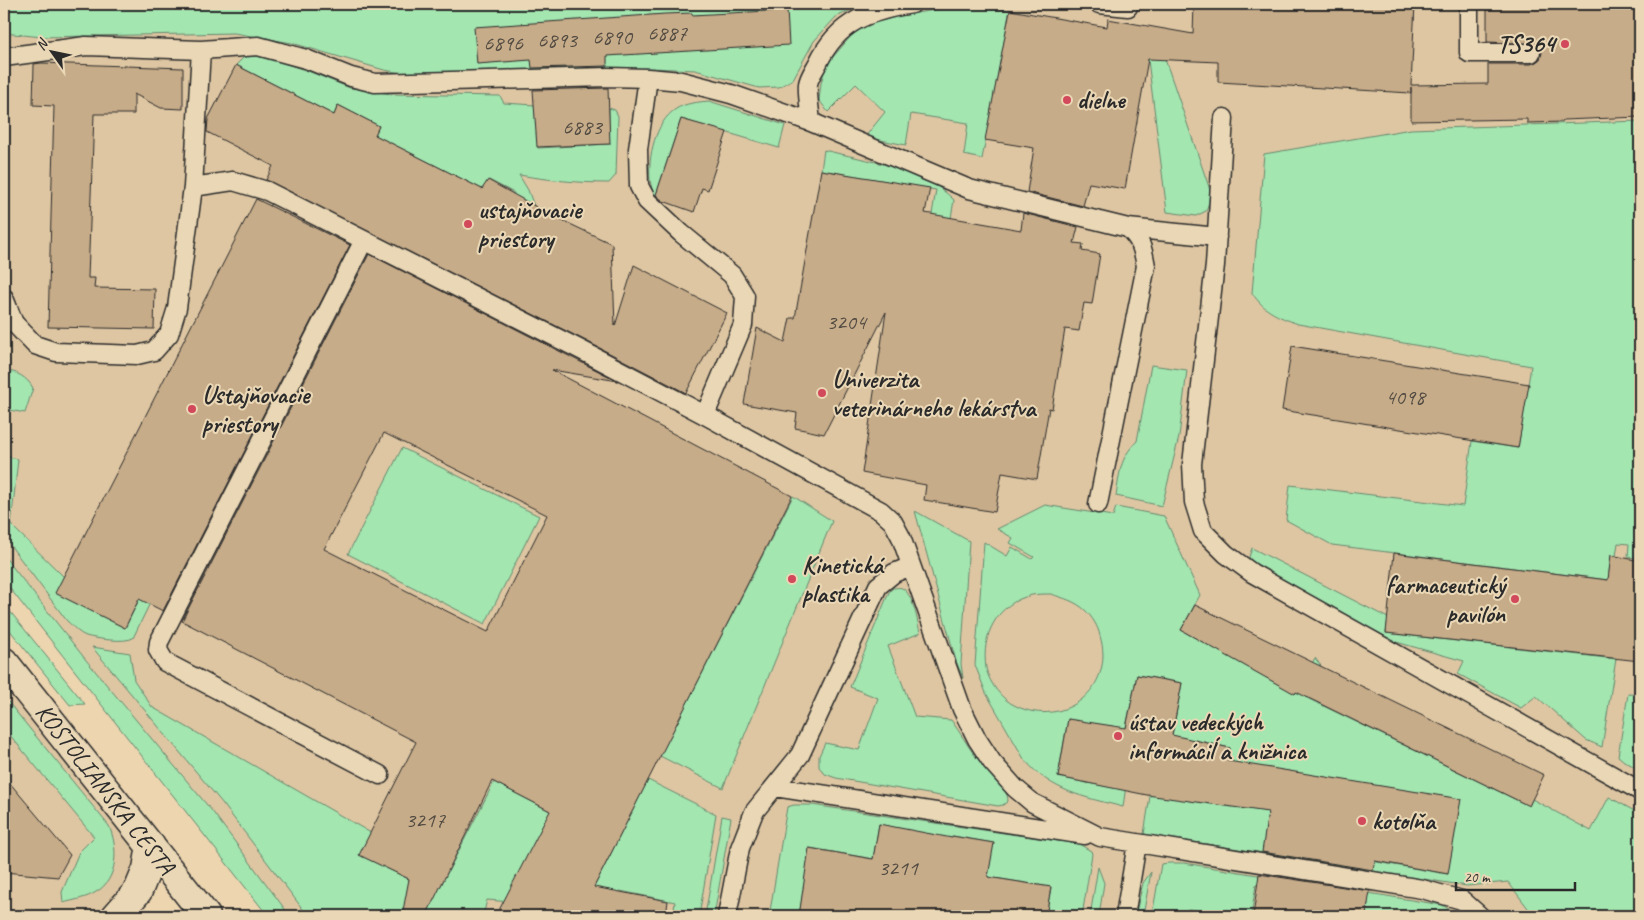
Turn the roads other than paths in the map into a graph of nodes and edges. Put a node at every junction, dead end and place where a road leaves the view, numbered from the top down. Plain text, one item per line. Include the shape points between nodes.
1 (912, 4) edge
2 (1099, 4) edge
3 (1469, 4) edge
4 (1128, 7) dead end
5 (201, 50) junction
6 (1531, 53) dead end
7 (4, 56) edge
8 (648, 78) junction
9 (1224, 118) dead end
10 (811, 122) junction
11 (193, 188) junction
12 (1128, 228) junction
13 (1217, 238) junction
14 (364, 240) junction
15 (4, 298) edge
16 (705, 415) junction
17 (1098, 504) dead end
18 (911, 566) junction
19 (4, 662) edge
20 (380, 775) dead end
21 (775, 787) junction
22 (1640, 791) edge
23 (1100, 838) junction
24 (1137, 843) junction
25 (151, 846) junction
26 (116, 916) edge
27 (206, 916) edge
28 (727, 916) edge
29 (1125, 916) edge
30 (1480, 916) edge

1 - 10 lane via 882,9 855,20 836,36 808,83
2 - 4 lane
3 - 6 lane via 1469,53
5 - 7 lane via 86,46
5 - 8 lane via 258,46 376,83
5 - 11 lane
8 - 10 lane via 689,83 731,94
8 - 16 lane via 638,150 639,186 647,201 732,275 745,296 742,325
9 - 13 lane
10 - 12 lane via 969,189
11 - 14 lane via 233,181 267,191
11 - 15 lane via 177,308 169,334 154,351 137,355 56,352 35,345 14,322
12 - 13 lane
12 - 17 lane via 1138,237 1146,266
13 - 22 lane via 1192,464 1194,502 1203,531 1252,573
14 - 16 lane
14 - 20 lane via 159,642 158,650 166,662
16 - 18 lane via 881,511 893,522
18 - 21 lane via 894,573 878,586 800,755
18 - 23 lane via 962,709 992,762 1033,803
19 - 25 street, KOSTOLIANSKA CESTA
21 - 23 lane
21 - 28 lane via 750,819 740,848
23 - 24 lane
24 - 29 lane
24 - 30 lane via 1422,889 1462,900
25 - 26 street via 147,870 138,891
25 - 27 street, KOSTOLIANSKA CESTA

